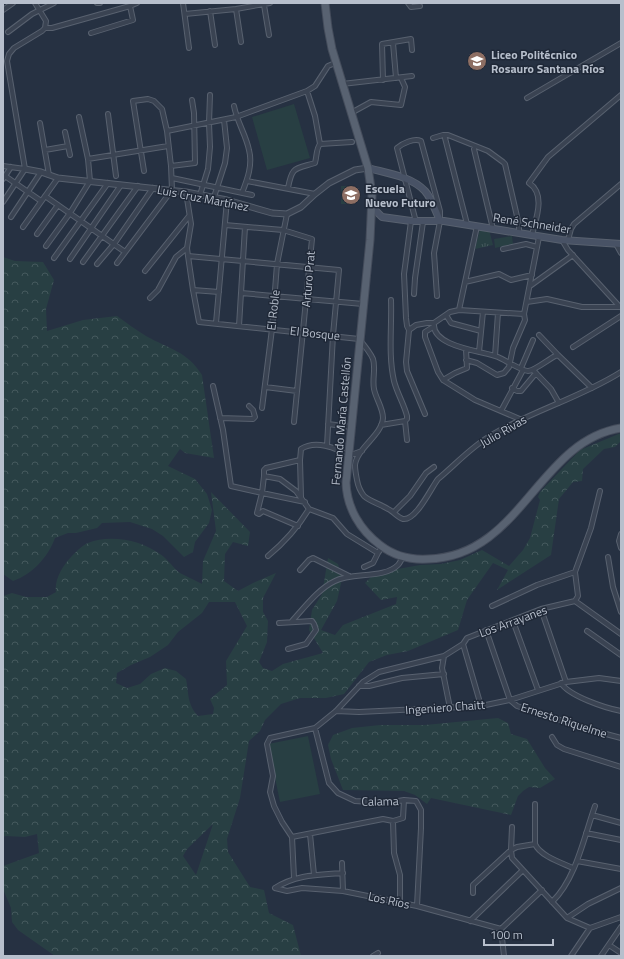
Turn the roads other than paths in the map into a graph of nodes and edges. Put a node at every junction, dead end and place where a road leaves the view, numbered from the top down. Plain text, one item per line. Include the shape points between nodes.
1 (13, 3) edge
2 (34, 3) edge
3 (54, 3) edge
4 (137, 3) edge
5 (183, 3) edge
6 (270, 3) edge
7 (325, 3) edge
8 (408, 3) edge
9 (264, 5) junction
10 (130, 6) junction
11 (420, 6) dead end
12 (236, 9) junction
13 (3, 10) edge
14 (39, 10) junction
15 (210, 11) junction
16 (185, 14) junction
17 (45, 28) junction
18 (8, 32) dead end
19 (91, 33) dead end
20 (269, 35) dead end
21 (240, 42) dead end
22 (393, 43) junction
23 (621, 43) edge
24 (215, 45) dead end
25 (189, 48) dead end
26 (412, 50) dead end
27 (335, 63) junction
28 (412, 76) dead end
29 (396, 78) junction
30 (401, 78) junction
31 (383, 80) junction
32 (342, 84) junction
33 (307, 91) junction
34 (210, 95) dead end
35 (621, 95) edge
36 (527, 98) dead end
37 (192, 100) dead end
38 (234, 106) dead end
39 (351, 113) junction
40 (108, 114) dead end
41 (79, 117) dead end
42 (236, 117) junction
43 (224, 120) junction
44 (40, 123) dead end
45 (209, 123) junction
46 (194, 126) junction
47 (166, 131) junction
48 (65, 132) dead end
49 (433, 138) dead end
50 (445, 138) dead end
51 (352, 142) dead end
52 (320, 144) junction
53 (68, 146) junction
54 (168, 146) junction
55 (474, 149) dead end
56 (45, 150) junction
57 (141, 150) junction
58 (114, 154) junction
59 (70, 155) dead end
60 (88, 159) junction
61 (3, 166) edge
62 (171, 166) junction
63 (11, 167) junction
64 (368, 168) junction
65 (25, 169) junction
66 (144, 171) dead end
67 (41, 172) junction
68 (49, 174) junction
69 (116, 176) dead end
70 (4, 177) edge
71 (58, 178) junction
72 (172, 178) junction
73 (405, 178) junction
74 (90, 181) junction
75 (247, 181) junction
76 (108, 183) junction
77 (16, 184) junction
78 (621, 184) edge
79 (121, 185) junction
80 (203, 185) junction
81 (138, 186) junction
82 (154, 188) junction
83 (216, 188) junction
84 (288, 188) junction
85 (172, 190) junction
86 (28, 192) junction
87 (186, 192) junction
88 (242, 193) junction
89 (315, 194) junction
90 (200, 195) junction
91 (252, 195) dead end
92 (45, 196) junction
93 (214, 197) junction
94 (227, 200) junction
95 (41, 201) junction
96 (3, 202) edge
97 (58, 205) junction
98 (372, 207) junction
99 (70, 213) junction
100 (287, 214) junction
101 (189, 216) junction
102 (11, 217) dead end
103 (382, 217) junction
104 (80, 221) junction
105 (440, 221) junction
106 (417, 222) junction
107 (371, 224) junction
108 (467, 224) junction
109 (225, 225) junction
110 (477, 226) junction
111 (23, 227) dead end
112 (245, 227) junction
113 (91, 228) junction
114 (493, 229) junction
115 (283, 230) junction
116 (519, 233) junction
117 (38, 234) dead end
118 (532, 235) junction
119 (102, 236) junction
120 (540, 237) junction
121 (565, 240) junction
122 (114, 244) junction
123 (618, 244) edge
124 (46, 246) dead end
125 (537, 247) junction
126 (187, 248) junction
127 (503, 249) dead end
128 (125, 252) junction
129 (621, 253) edge
130 (573, 255) junction
131 (188, 256) junction
132 (54, 258) dead end
133 (70, 259) dead end
134 (222, 259) junction
135 (243, 261) junction
136 (83, 262) dead end
137 (117, 263) dead end
138 (97, 264) dead end
139 (277, 264) junction
140 (309, 267) junction
141 (145, 272) dead end
142 (532, 274) junction
143 (465, 282) junction
144 (530, 286) junction
145 (193, 290) junction
146 (219, 292) junction
147 (241, 293) junction
148 (414, 294) dead end
149 (275, 296) junction
150 (437, 296) dead end
151 (150, 298) dead end
152 (306, 299) junction
153 (391, 300) dead end
154 (336, 302) junction
155 (527, 302) junction
156 (363, 304) junction
157 (621, 307) edge
158 (459, 310) junction
159 (483, 312) junction
160 (498, 312) junction
161 (524, 314) junction
162 (446, 315) junction
163 (621, 316) edge
164 (216, 323) junction
165 (434, 325) junction
166 (239, 326) junction
167 (272, 329) junction
168 (410, 330) junction
169 (481, 331) junction
170 (303, 332) junction
171 (333, 335) junction
172 (539, 335) dead end
173 (359, 339) junction
174 (533, 340) dead end
175 (574, 347) dead end
176 (466, 350) junction
177 (479, 352) junction
178 (558, 355) junction
179 (495, 356) junction
180 (466, 360) junction
181 (510, 363) junction
182 (522, 369) junction
183 (534, 372) junction
184 (621, 372) edge
185 (443, 380) junction
186 (214, 386) dead end
187 (265, 387) junction
188 (512, 388) junction
189 (592, 388) junction
190 (297, 391) junction
191 (559, 403) junction
192 (249, 406) dead end
193 (262, 408) dead end
194 (500, 411) junction
195 (424, 414) dead end
196 (220, 418) junction
197 (522, 420) junction
198 (405, 421) junction
199 (294, 422) dead end
200 (328, 424) junction
201 (381, 425) junction
202 (351, 427) junction
203 (621, 428) edge
204 (407, 440) dead end
205 (327, 446) junction
206 (364, 450) junction
207 (348, 456) junction
208 (300, 460) junction
209 (434, 467) dead end
210 (264, 476) junction
211 (600, 491) dead end
212 (262, 493) junction
213 (301, 497) junction
214 (305, 502) junction
215 (309, 509) junction
216 (394, 512) junction
217 (298, 526) junction
218 (621, 534) edge
219 (621, 548) edge
220 (380, 550) junction
221 (268, 556) dead end
222 (403, 557) junction
223 (608, 557) dead end
224 (364, 567) dead end
225 (300, 570) dead end
226 (575, 572) junction
227 (350, 576) junction
228 (575, 601) junction
229 (492, 606) dead end
230 (541, 610) junction
231 (621, 612) edge
232 (513, 620) junction
233 (292, 621) junction
234 (279, 623) dead end
235 (486, 630) junction
236 (587, 631) dead end
237 (621, 634) edge
238 (463, 644) junction
239 (288, 649) dead end
240 (621, 655) edge
241 (444, 656) junction
242 (444, 674) junction
243 (621, 681) edge
244 (563, 682) junction
245 (358, 686) junction
246 (538, 690) junction
247 (510, 700) junction
248 (481, 706) junction
249 (450, 708) junction
250 (336, 711) junction
251 (621, 711) edge
252 (315, 728) junction
253 (552, 737) dead end
254 (621, 738) edge
255 (621, 767) edge
256 (404, 800) junction
257 (535, 804) dead end
258 (595, 806) dead end
259 (592, 815) junction
260 (393, 821) junction
261 (621, 823) edge
262 (512, 827) dead end
263 (586, 833) junction
264 (310, 834) junction
265 (292, 837) junction
266 (621, 840) edge
267 (535, 844) junction
268 (511, 850) junction
269 (577, 861) junction
270 (342, 863) dead end
271 (573, 868) junction
272 (621, 869) edge
273 (523, 870) junction
274 (343, 873) junction
275 (314, 875) junction
276 (294, 878) junction
277 (621, 888) edge
278 (343, 890) junction
279 (542, 890) junction
280 (473, 893) dead end
281 (400, 902) junction
282 (552, 902) junction
283 (417, 906) junction
284 (567, 918) junction
285 (621, 918) edge
286 (470, 921) junction
287 (621, 926) edge
288 (590, 928) junction
289 (501, 929) junction
290 (609, 945) junction
291 (621, 953) edge
292 (378, 954) dead end
293 (373, 956) edge
294 (504, 956) edge
295 (572, 956) edge
296 (601, 956) edge

1 - 13 street
2 - 14 street
3 - 14 street
4 - 10 street
5 - 16 street
6 - 9 street
7 - 27 main road, Fernando María Castellón
8 - 11 street via 411,7
9 - 12 street
9 - 20 street
10 - 17 street
10 - 19 street via 133,20
12 - 15 street
12 - 21 street
14 - 17 street via 46,21
14 - 18 street
15 - 16 street
15 - 24 street
16 - 25 street
17 - 65 street via 14,48 7,61
22 - 26 street via 411,39
22 - 29 street
22 - 31 street via 382,44
23 - 36 street
27 - 32 main road, Fernando María Castellón
27 - 33 street via 328,66 315,86
28 - 30 street
29 - 30 street
29 - 31 street
30 - 39 street via 405,87 401,105 371,102
31 - 32 street
32 - 39 main road, Fernando María Castellón
33 - 42 street
33 - 52 street
34 - 45 street
35 - 118 street via 548,157 529,183 535,187 539,203
37 - 46 street
38 - 42 street
39 - 64 main road, Fernando María Castellón
40 - 58 street
41 - 60 street
42 - 43 street
42 - 75 street via 250,151
43 - 45 street
43 - 83 street via 227,148 225,163
44 - 56 street
45 - 46 street
45 - 80 street via 208,170
46 - 47 street
46 - 62 street via 195,163
47 - 54 street
47 - 57 street via 162,109 154,101 133,101
48 - 53 street
49 - 116 street via 448,135 488,151 505,164
50 - 108 street
51 - 52 street
52 - 84 street via 314,162 290,174
53 - 56 street
53 - 59 street
54 - 57 street
54 - 62 street
55 - 114 street
56 - 68 street
57 - 58 street
57 - 66 street
58 - 60 street
58 - 69 street
60 - 74 street
61 - 63 street
62 - 72 street
63 - 65 street
63 - 70 street
64 - 73 main road
64 - 89 street via 354,170
64 - 98 main road, Fernando María Castellón
65 - 67 street, Luis Cruz Martínez
65 - 77 street
67 - 68 street, Luis Cruz Martínez
67 - 86 street
68 - 71 street, Luis Cruz Martínez
70 - 77 street
71 - 74 street, Luis Cruz Martínez
71 - 92 street
72 - 80 street
72 - 85 street
73 - 105 main road via 426,193
73 - 105 street via 397,148 419,140 439,206
73 - 106 street
74 - 76 street, Luis Cruz Martínez
74 - 99 street
75 - 84 street
75 - 88 street
76 - 79 street, Luis Cruz Martínez
76 - 104 street
77 - 86 street
77 - 96 street
78 - 121 street via 574,224
79 - 81 street, Luis Cruz Martínez
79 - 113 street
80 - 83 street
80 - 90 street
81 - 82 street, Luis Cruz Martínez
81 - 119 street
82 - 85 street, Luis Cruz Martínez
82 - 122 street
83 - 88 street
83 - 93 street
84 - 89 street
85 - 87 street, Luis Cruz Martínez
85 - 128 street
86 - 95 street
86 - 102 street
87 - 90 street, Luis Cruz Martínez
87 - 101 street
88 - 91 street
89 - 100 street via 301,207
90 - 93 street, Luis Cruz Martínez
92 - 95 street
92 - 97 street
93 - 94 street, Luis Cruz Martínez
94 - 100 street, Luis Cruz Martínez via 272,214
94 - 109 street
95 - 111 street
97 - 99 street
97 - 117 street
98 - 103 main road
98 - 107 main road, Fernando María Castellón
99 - 104 street
99 - 124 street
100 - 115 street, El Roble
101 - 126 street
101 - 141 street
103 - 106 main road, René Schneider
103 - 107 main road
104 - 113 street
104 - 132 street
105 - 106 main road, René Schneider
105 - 108 main road, René Schneider
105 - 150 street via 434,254
106 - 148 street
106 - 168 street via 404,274 406,318
107 - 156 main road, Fernando María Castellón
108 - 110 main road, René Schneider
109 - 112 street
109 - 134 street
110 - 114 main road, René Schneider
110 - 143 street
112 - 115 street
112 - 135 street
113 - 119 street
113 - 133 street
114 - 116 main road, René Schneider
115 - 139 street, El Roble
115 - 140 street, Arturo Prat via 312,239
116 - 118 main road, René Schneider
118 - 120 main road, René Schneider
119 - 122 street
119 - 136 street
120 - 121 main road, René Schneider
120 - 125 street
121 - 123 main road, René Schneider
121 - 130 street via 566,247
122 - 128 street
122 - 138 street
123 - 129 street
125 - 127 street via 526,244
125 - 142 street
126 - 131 street
126 - 151 street via 176,257 158,290
128 - 137 street
130 - 144 street
130 - 157 street
131 - 134 street
131 - 145 street
134 - 135 street
134 - 146 street
135 - 139 street
135 - 147 street
139 - 140 street
139 - 149 street, El Roble
140 - 152 street, Arturo Prat
140 - 154 street via 339,270
142 - 143 street via 510,280 499,274
142 - 144 street
143 - 158 street
144 - 155 street
145 - 146 street
145 - 164 street, El Bosque via 200,322
146 - 164 street
147 - 149 street
147 - 166 street
149 - 152 street
149 - 167 street, El Roble
152 - 154 street
152 - 170 street, Arturo Prat
153 - 198 street via 393,379 406,414
154 - 156 street
154 - 171 street
155 - 157 street via 547,299 582,307
155 - 161 street
156 - 173 main road, Fernando María Castellón
158 - 159 street
158 - 162 street
159 - 160 street
159 - 169 street
160 - 161 street
160 - 179 street
161 - 181 street
162 - 165 street
162 - 169 street via 451,323
163 - 175 street
164 - 166 street, El Bosque
165 - 168 street via 416,325
165 - 176 street via 438,335 444,340
165 - 185 street via 425,332 425,337
166 - 167 street, El Bosque
167 - 170 street, El Bosque
167 - 187 street, El Roble
168 - 195 street via 407,371
169 - 177 street
170 - 171 street, El Bosque
170 - 190 street, Arturo Prat
171 - 173 street, El Bosque
171 - 200 street
172 - 178 street
173 - 201 street via 372,359 374,390 383,416
173 - 202 main road, Fernando María Castellón
174 - 182 street
176 - 177 street
176 - 180 street
177 - 179 street
178 - 183 street
178 - 189 street
179 - 181 street
180 - 181 street via 477,363 497,375 506,371
180 - 185 street via 466,368
181 - 182 street
182 - 183 street
182 - 188 street
183 - 188 street via 521,391
183 - 191 street via 551,388
184 - 189 street, Julio Rivas
185 - 194 street via 475,400
186 - 196 street
187 - 190 street
187 - 193 street, El Roble
188 - 194 street
189 - 191 street, Julio Rivas
190 - 199 street, Arturo Prat
191 - 197 street, Julio Rivas
192 - 196 street via 254,410 253,419
194 - 197 street
196 - 212 street via 231,486
197 - 216 street, Julio Rivas via 494,433 438,479 418,509 406,519
198 - 201 street
198 - 204 street
200 - 202 street
200 - 205 street
201 - 206 street
202 - 207 main road, Fernando María Castellón
203 - 222 main road, Fernando María Castellón via 597,435 572,451 502,527 484,542 464,552 442,558 422,560
205 - 207 street via 338,449
205 - 208 street via 304,447 301,449
206 - 207 street
206 - 216 street via 355,463 360,491 371,501
207 - 220 main road, Fernando María Castellón via 346,488 350,507
208 - 210 street via 266,468
208 - 213 street
209 - 216 street
210 - 212 street
210 - 213 street via 280,479 296,490
211 - 226 street via 591,528
212 - 214 street
212 - 217 street via 256,514 263,511
213 - 214 street
214 - 215 street
215 - 217 street
215 - 220 street via 333,518 346,534
217 - 221 street
218 - 219 street
220 - 222 main road, Fernando María Castellón
220 - 224 street via 373,563
222 - 227 street via 399,564 387,571
223 - 231 street via 613,587
225 - 227 street via 313,558
226 - 228 street via 578,596
226 - 229 street via 537,585
227 - 233 street via 334,581
228 - 230 street, Los Arrayanes
228 - 237 street
230 - 232 street, Los Arrayanes
230 - 244 street
232 - 235 street, Los Arrayanes
232 - 246 street
233 - 234 street
233 - 239 street via 312,621 316,630 304,646
235 - 238 street, Los Arrayanes via 467,638
235 - 247 street, Ernesto Riquelme
236 - 240 street
238 - 241 street, Los Arrayanes
238 - 248 street
241 - 242 street
241 - 245 street, Los Arrayanes via 379,672
242 - 245 street
242 - 249 street
243 - 244 street, Ingeniero Chaitt via 599,678
244 - 246 street, Ingeniero Chaitt
244 - 251 street via 568,691 581,698
245 - 250 street, Los Arrayanes
246 - 247 street, Ingeniero Chaitt
247 - 248 street, Ingeniero Chaitt
247 - 254 street, Ernesto Riquelme via 517,706
248 - 249 street, Ingeniero Chaitt
249 - 250 street, Ingeniero Chaitt
250 - 252 street, Los Arrayanes
252 - 256 street, Calama via 329,783 338,793 355,802 387,803
252 - 265 street via 270,738 267,744 273,776 270,792 274,806
253 - 255 street via 557,745 564,749
256 - 260 street via 403,818
256 - 283 street, Calama via 416,801 420,806
257 - 267 street
258 - 259 street
259 - 261 street
259 - 263 street
260 - 264 street via 383,819
260 - 281 street via 394,854 400,874
262 - 268 street
263 - 266 street
263 - 269 street
264 - 265 street
264 - 275 street
265 - 276 street
267 - 268 street
267 - 271 street via 552,859
268 - 273 street via 512,858
268 - 280 street via 473,885
269 - 271 street
269 - 272 street
270 - 274 street
271 - 282 street via 563,890
273 - 279 street
273 - 286 street
274 - 275 street
274 - 278 street
275 - 276 street
276 - 278 street, Los Ríos via 275,888
277 - 284 street via 588,904
278 - 281 street, Los Ríos
279 - 282 street
279 - 289 street
281 - 283 street, Los Ríos
282 - 284 street
283 - 286 street, Los Ríos
284 - 288 street
285 - 288 street
286 - 289 street, Los Ríos
287 - 290 street
288 - 295 street
289 - 294 street
290 - 291 street
290 - 296 street
292 - 293 street

